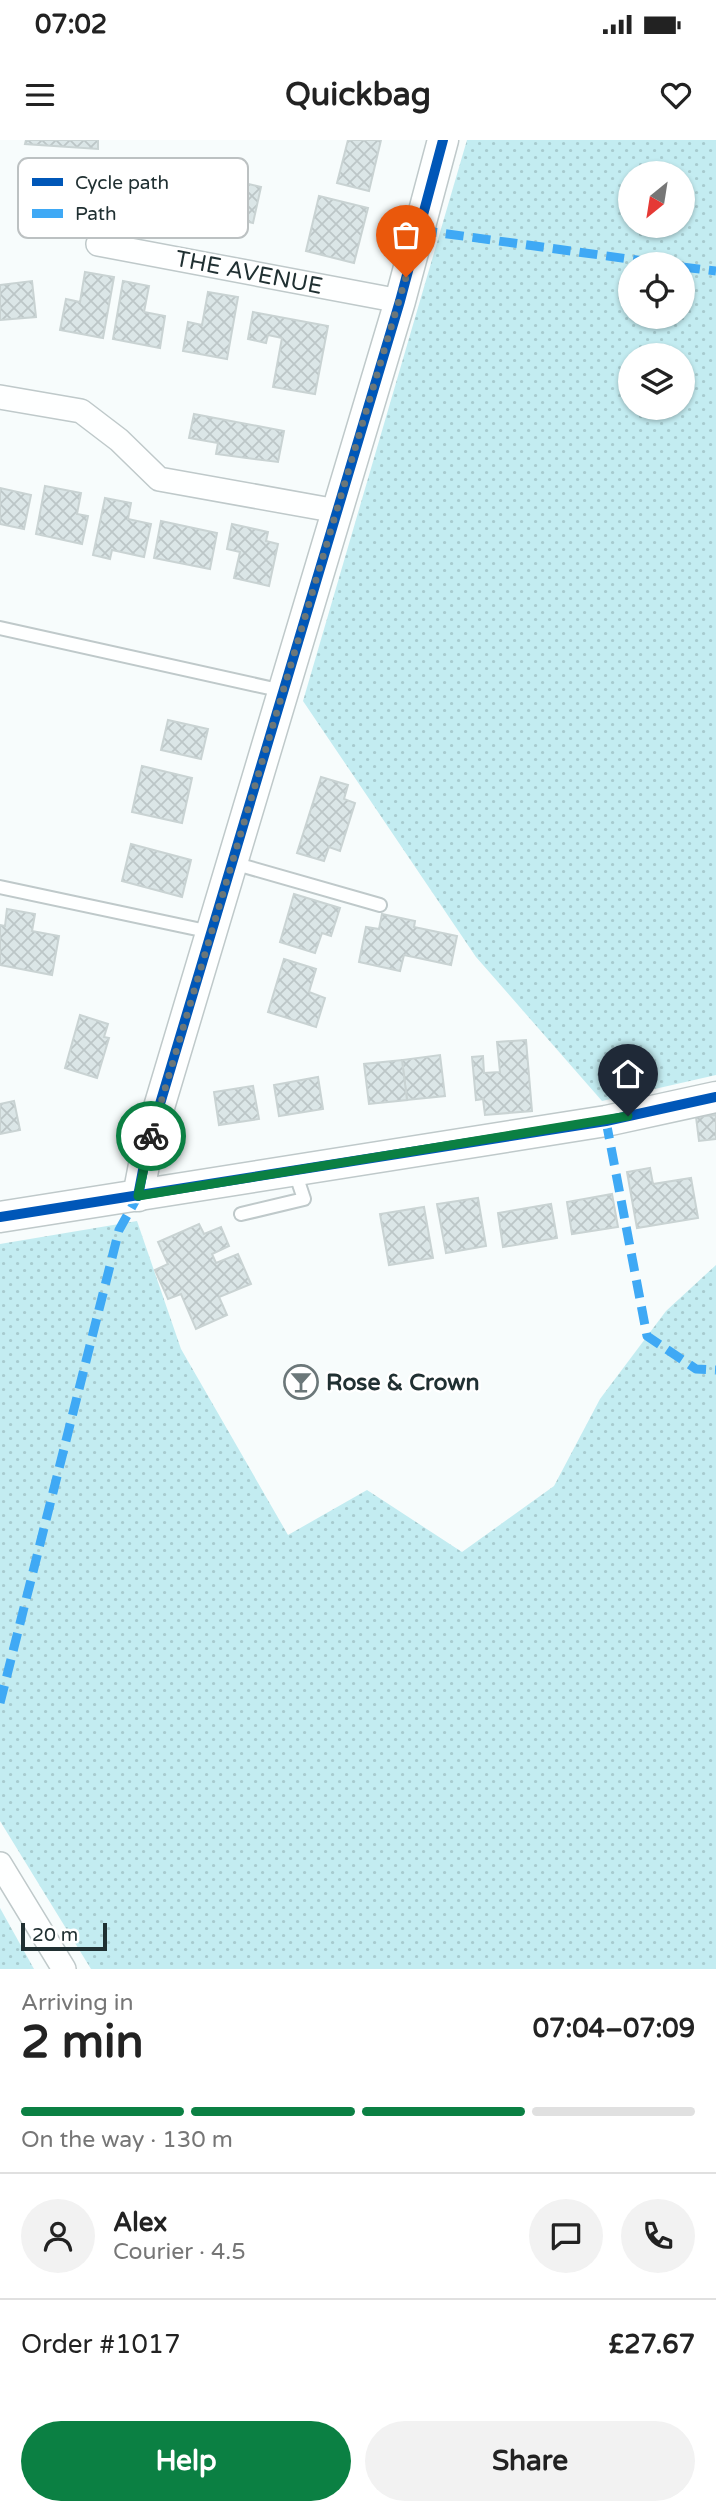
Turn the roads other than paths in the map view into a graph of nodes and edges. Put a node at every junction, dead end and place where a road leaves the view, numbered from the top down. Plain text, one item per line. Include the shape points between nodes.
1 (443, 140) edge
2 (98, 244) dead end
3 (400, 300) junction
4 (0, 397) edge
5 (337, 511) junction
6 (0, 628) edge
7 (283, 691) junction
8 (232, 862) junction
9 (0, 887) edge
10 (380, 905) dead end
11 (212, 932) junction
12 (716, 1097) edge
13 (294, 1168) junction
14 (138, 1196) junction
15 (241, 1214) dead end
16 (0, 1217) edge
17 (0, 1864) edge
18 (64, 1969) edge

1 - 3 street
2 - 3 street, THE AVENUE
3 - 5 street
4 - 5 street via 80,411 159,479
5 - 7 street
6 - 7 lane
7 - 8 street
8 - 10 lane
8 - 11 street
9 - 11 lane
11 - 14 street via 148,1144
12 - 13 street via 606,1121
13 - 14 street
13 - 15 lane via 304,1199
14 - 16 street
17 - 18 street

